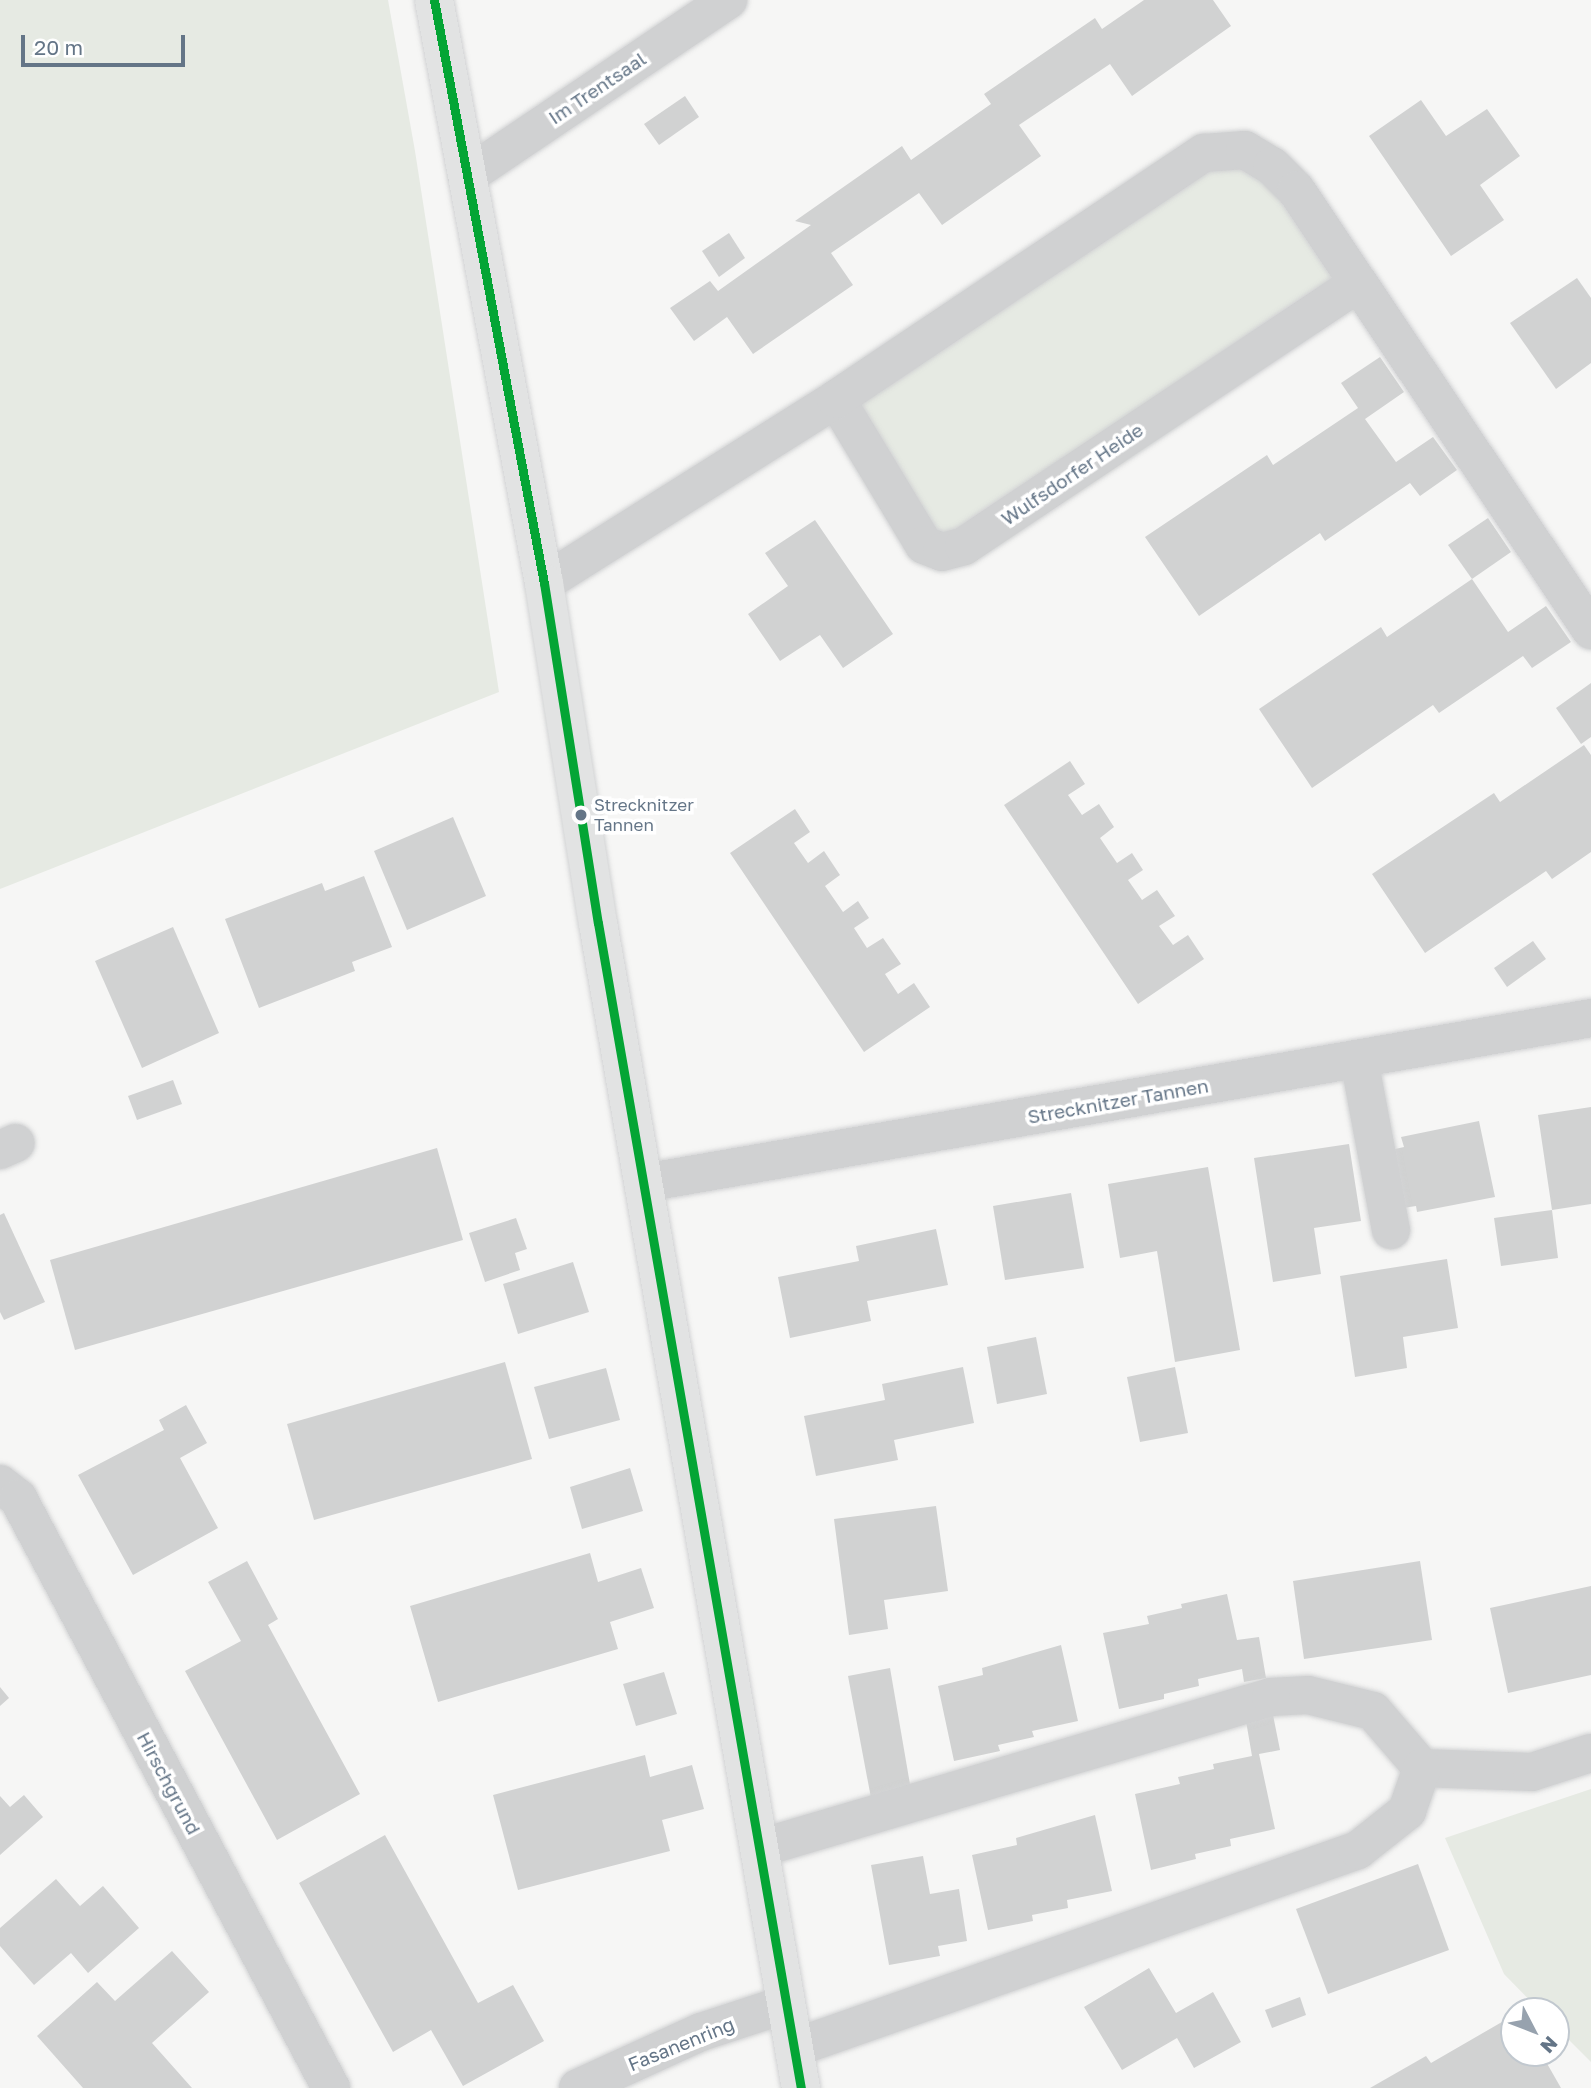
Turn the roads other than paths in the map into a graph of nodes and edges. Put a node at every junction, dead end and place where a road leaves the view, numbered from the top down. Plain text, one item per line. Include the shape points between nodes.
1 (434, 0) edge
2 (727, 0) edge
3 (467, 176) junction
4 (1357, 284) junction
5 (836, 399) junction
6 (544, 583) junction
7 (1591, 630) edge
8 (1591, 1018) edge
9 (1359, 1059) junction
10 (644, 1183) junction
11 (1391, 1230) dead end
12 (0, 1484) edge
13 (1591, 1753) edge
14 (1422, 1768) junction
15 (760, 1848) junction
16 (786, 2004) junction
17 (794, 2048) junction
18 (331, 2088) edge
19 (578, 2088) edge
20 (801, 2088) edge

1 - 3 main road
2 - 3 street, Im Trentsaal
3 - 6 main road
4 - 5 street via 1296,190 1272,166 1245,150 1204,153
4 - 5 street, Wulfsdorfer Heide via 964,546 942,552 924,545
4 - 7 street
5 - 6 street
6 - 10 main road
8 - 9 street, Strecknitzer Tannen
9 - 10 street, Strecknitzer Tannen
9 - 11 street
10 - 15 main road
12 - 18 street, Hirschgrund via 18,1499
13 - 14 street via 1532,1772
14 - 15 street via 1373,1711 1308,1695 1271,1697
14 - 17 street via 1407,1811 1358,1850
15 - 16 main road
16 - 17 main road
16 - 19 street, Fasanenring via 701,2032
17 - 20 main road

